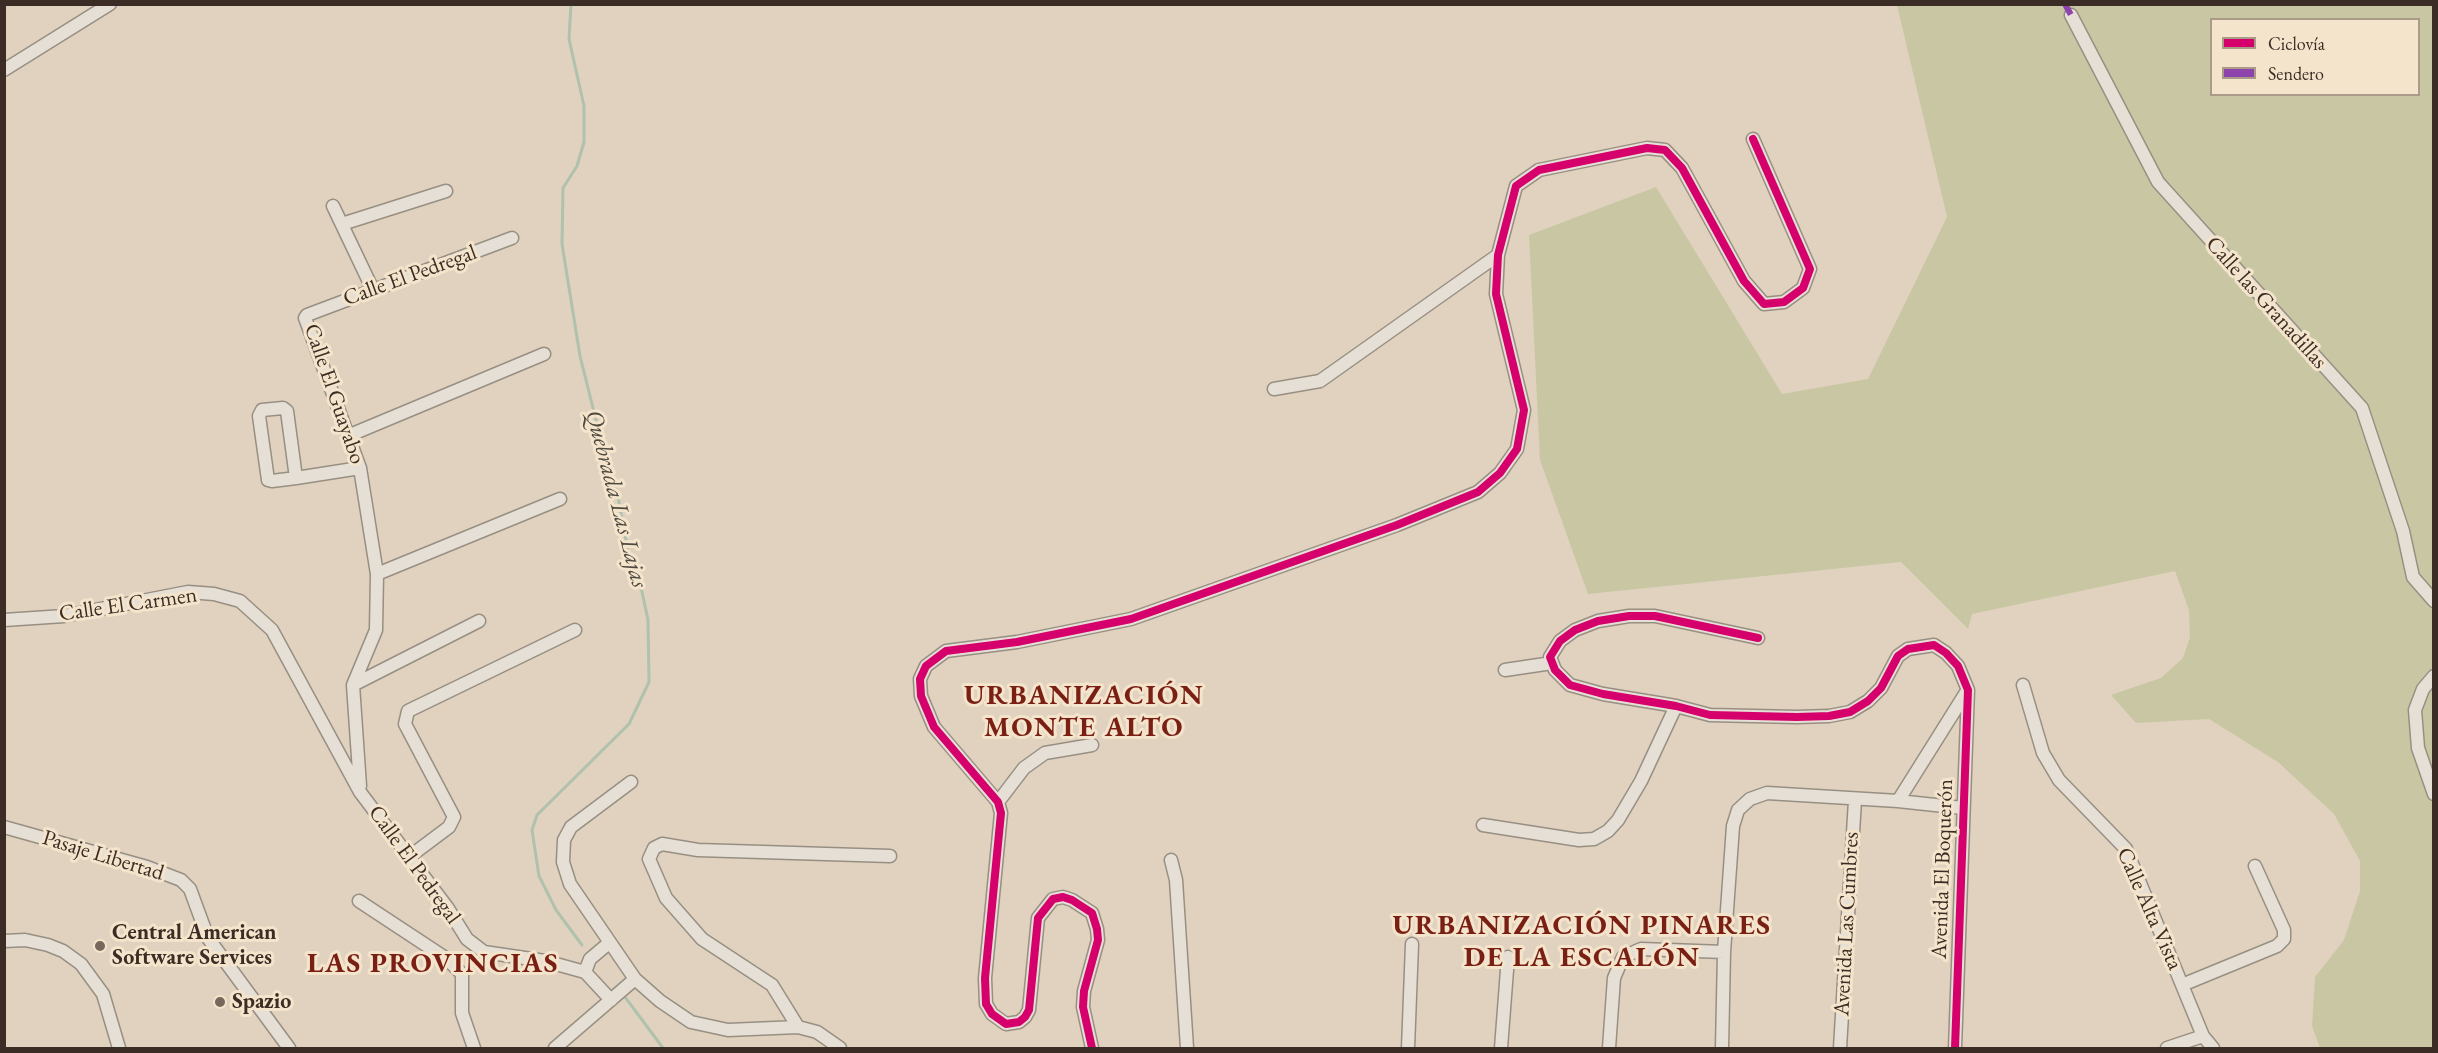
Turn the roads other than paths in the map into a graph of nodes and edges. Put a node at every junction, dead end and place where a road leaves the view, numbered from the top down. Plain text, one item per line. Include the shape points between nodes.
1 (110, 4) edge
2 (2071, 15) dead end
3 (4, 70) edge
4 (1753, 139) dead end
5 (446, 191) dead end
6 (333, 206) dead end
7 (342, 224) junction
8 (512, 238) dead end
9 (1498, 255) junction
10 (373, 290) junction
11 (307, 315) joint
12 (544, 354) dead end
13 (1274, 389) dead end
14 (350, 435) junction
15 (360, 468) junction
16 (296, 478) junction
17 (560, 500) dead end
18 (377, 574) junction
19 (2433, 601) edge
20 (4, 620) edge
21 (479, 621) dead end
22 (574, 630) dead end
23 (1758, 638) dead end
24 (1552, 663) junction
25 (1505, 670) dead end
26 (2433, 676) edge
27 (353, 685) junction
28 (2023, 685) dead end
29 (1968, 690) junction
30 (1676, 706) junction
31 (1092, 745) dead end
32 (631, 782) dead end
33 (360, 792) junction
34 (2433, 795) edge
35 (1854, 800) junction
36 (1898, 801) junction
37 (998, 802) junction
38 (1964, 808) junction
39 (1483, 825) dead end
40 (4, 827) edge
41 (890, 856) dead end
42 (409, 857) junction
43 (1171, 860) dead end
44 (2255, 866) dead end
45 (359, 901) dead end
46 (4, 941) edge
47 (609, 943) junction
48 (1413, 944) dead end
49 (1724, 952) junction
50 (1508, 957) dead end
51 (585, 972) junction
52 (635, 979) junction
53 (2182, 985) junction
54 (611, 1000) junction
55 (798, 1027) junction
56 (2203, 1036) junction
57 (119, 1048) edge
58 (289, 1048) edge
59 (474, 1048) edge
60 (555, 1048) edge
61 (840, 1048) edge
62 (1092, 1048) edge
63 (1187, 1048) edge
64 (1408, 1048) edge
65 (1501, 1048) edge
66 (1609, 1048) edge
67 (1722, 1048) edge
68 (1840, 1048) edge
69 (1959, 1048) edge
70 (2167, 1048) edge
71 (2213, 1048) edge

1 - 3 street
2 - 19 street, Calle las Granadillas via 2158,182 2362,408 2403,531 2413,577
4 - 9 street via 1810,269 1803,288 1784,302 1764,304 1744,281 1682,168 1665,150 1647,148 1539,170 1516,186
5 - 7 street
6 - 7 street
7 - 10 street
8 - 10 street, Calle El Pedregal
9 - 13 street via 1320,381
9 - 37 street via 1496,294 1524,410 1517,449 1500,473 1478,492 1397,525 1131,619 1017,642 946,651 926,666 920,679 921,696 933,727
10 - 11 street, Calle El Pedregal
11 - 14 street, Calle El Guayabo via 305,322
12 - 14 street
14 - 15 street, Calle El Guayabo
15 - 16 street
15 - 18 street, Calle El Guayabo
16 - 16 street via 268,480 259,416 262,410 287,411
17 - 18 street
18 - 27 street, Calle El Guayabo via 376,630
20 - 33 street, Calle El Carmen via 64,616 188,592 240,601 272,630
21 - 27 street
22 - 42 street via 408,711 405,724 454,818 449,828
23 - 24 street via 1655,616 1629,616 1575,630 1560,641 1550,657
24 - 25 street
24 - 30 street via 1570,685
26 - 34 street via 2415,710 2418,748
27 - 33 street, Calle El Guayabo
28 - 53 street, Calle Alta Vista via 2043,753 2059,780 2126,849
29 - 30 street via 1958,666 1934,645 1908,649 1898,656 1881,688 1850,712 1797,717 1710,715
29 - 36 street
29 - 38 street, Avenida El Boquerón
30 - 39 street via 1641,781 1608,831 1594,839 1579,840
31 - 37 street via 1045,753 1024,768
32 - 47 street via 571,826 564,840 563,862 570,884
33 - 42 street, Calle El Pedregal
35 - 36 street, Avenida El Boquerón
35 - 49 street, Avenida El Boquerón via 1767,793 1750,799 1738,810 1732,826
35 - 68 street, Avenida Las Cumbres
36 - 38 street, Avenida El Boquerón
37 - 62 street via 1001,826 985,978 986,1004 1006,1024 1025,1017 1029,1010 1038,918 1053,899 1072,900 1092,914 1097,929 1083,1006
38 - 69 street, Avenida El Boquerón
40 - 58 street, Pasaje Libertad via 181,880 190,889 208,938
41 - 55 street via 698,850 662,844 654,848 649,859 666,898 702,939 772,985
42 - 51 street, Calle El Pedregal via 467,939 484,952 545,961
43 - 63 street via 1176,880
44 - 53 street via 2284,930 2284,939 2277,946
45 - 59 street, Calle El Pedregal via 447,958 462,974 462,1013
46 - 57 street via 48,945 81,964 103,994
47 - 51 street via 590,959
47 - 52 street
48 - 64 street
49 - 66 street via 1641,949 1623,957 1614,978
49 - 67 street
50 - 65 street
51 - 54 street
52 - 54 street
52 - 55 street via 691,1022 728,1030
53 - 56 street, Calle Alta Vista
54 - 60 street
55 - 61 street via 817,1032
56 - 70 street
56 - 71 street, Calle Alta Vista

